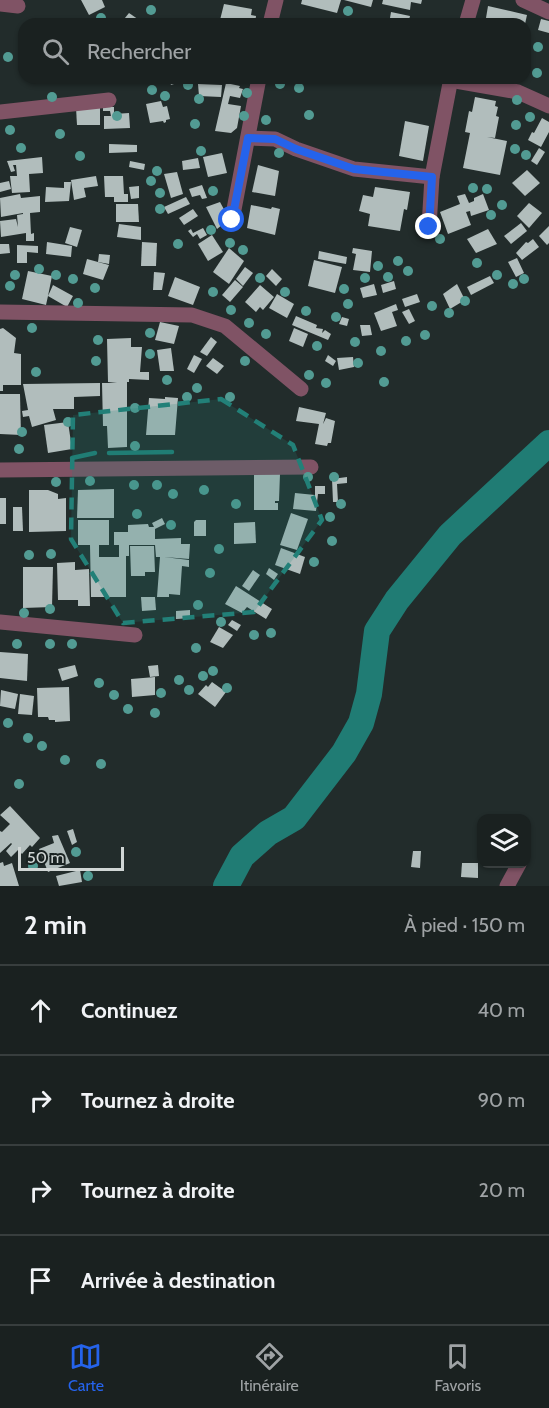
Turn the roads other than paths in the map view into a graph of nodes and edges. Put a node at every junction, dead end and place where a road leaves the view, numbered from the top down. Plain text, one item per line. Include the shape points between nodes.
1 (276, 0) edge
2 (473, 0) edge
3 (523, 0) edge
4 (0, 4) edge
5 (18, 6) dead end
6 (549, 12) edge
7 (272, 18) edge
8 (468, 18) edge
9 (259, 84) edge
10 (450, 84) edge
11 (477, 84) edge
12 (109, 100) dead end
13 (549, 106) edge
14 (0, 112) edge
15 (248, 138) junction
16 (432, 177) junction
17 (232, 220) dead end
18 (429, 227) dead end
19 (0, 312) edge
20 (301, 389) dead end
21 (311, 467) dead end
22 (0, 470) edge
23 (0, 622) edge
24 (135, 635) dead end
25 (517, 868) edge
26 (507, 886) edge

1 - 7 street
2 - 8 street
3 - 6 street
4 - 5 street
9 - 15 street
10 - 16 street
11 - 13 street via 518,92
12 - 14 street
15 - 16 street via 275,139 354,169
15 - 17 street
16 - 18 street
19 - 20 street via 192,315 225,326
21 - 22 street
23 - 24 street
25 - 26 street

